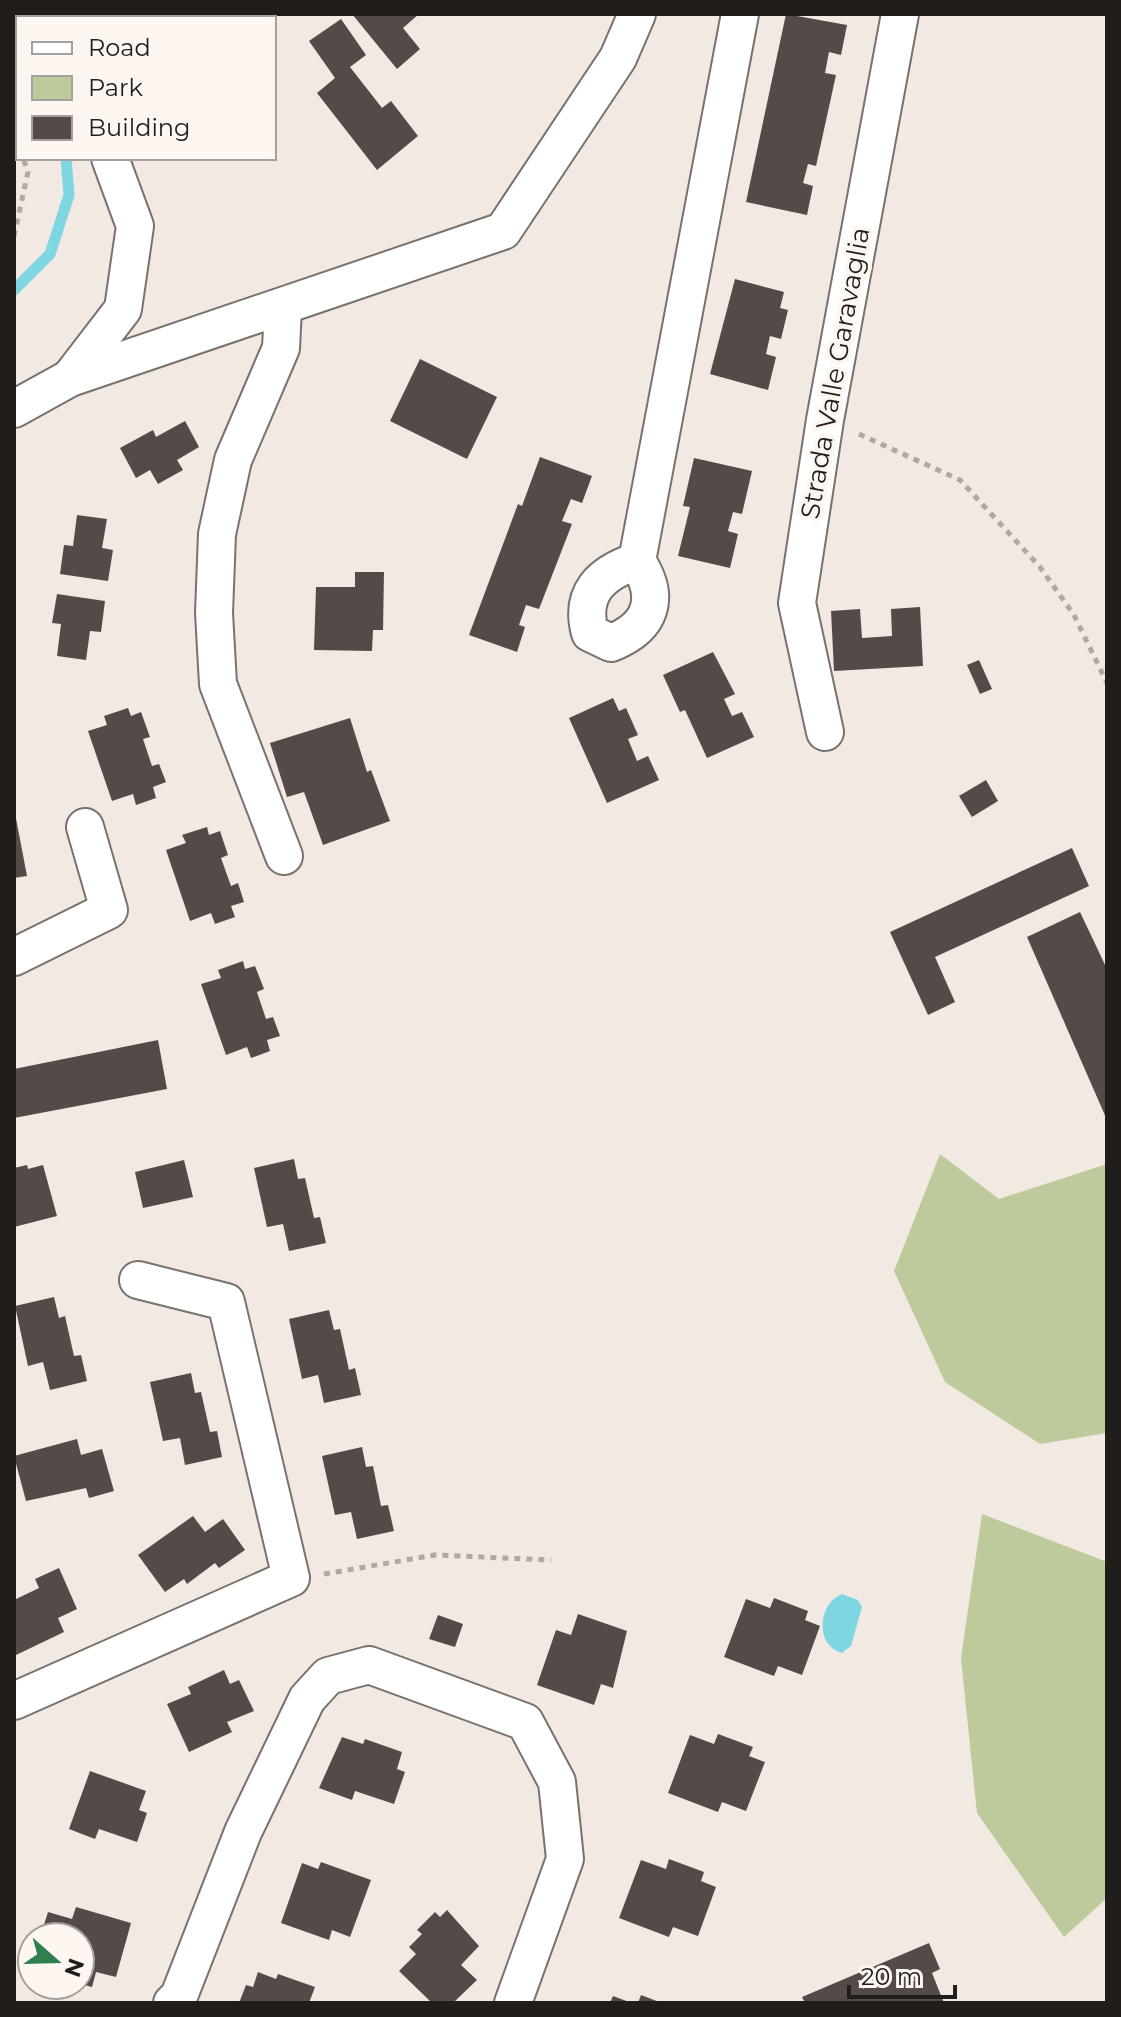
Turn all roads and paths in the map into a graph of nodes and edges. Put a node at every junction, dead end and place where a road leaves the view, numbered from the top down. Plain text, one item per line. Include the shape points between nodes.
1 (637, 14) edge
2 (740, 14) edge
3 (900, 14) edge
4 (24, 160) edge
5 (111, 160) edge
6 (14, 236) edge
7 (283, 308) junction
8 (70, 378) junction
9 (14, 409) edge
10 (825, 420) junction
11 (637, 561) dead end
12 (1107, 683) edge
13 (825, 732) dead end
14 (85, 827) dead end
15 (284, 856) dead end
16 (14, 957) edge
17 (138, 1280) dead end
18 (551, 1560) dead end
19 (291, 1578) junction
20 (14, 1701) edge
21 (172, 2003) edge
22 (513, 2003) edge

1 - 7 street via 618,58 503,231
2 - 11 street
3 - 10 street, Strada Valle Garavaglia
4 - 6 path via 28,172
5 - 8 street via 135,226 123,309
7 - 8 street
7 - 15 street via 281,348 233,460 217,534 214,613 218,684
8 - 9 street
10 - 12 path via 960,480 1040,567 1074,615
10 - 13 street, Strada Valle Garavaglia via 797,603
14 - 16 street via 109,910
17 - 19 street via 226,1302
18 - 19 path via 435,1555
19 - 20 street
21 - 22 street via 243,1832 307,1699 328,1676 369,1665 525,1722 557,1782 565,1859

